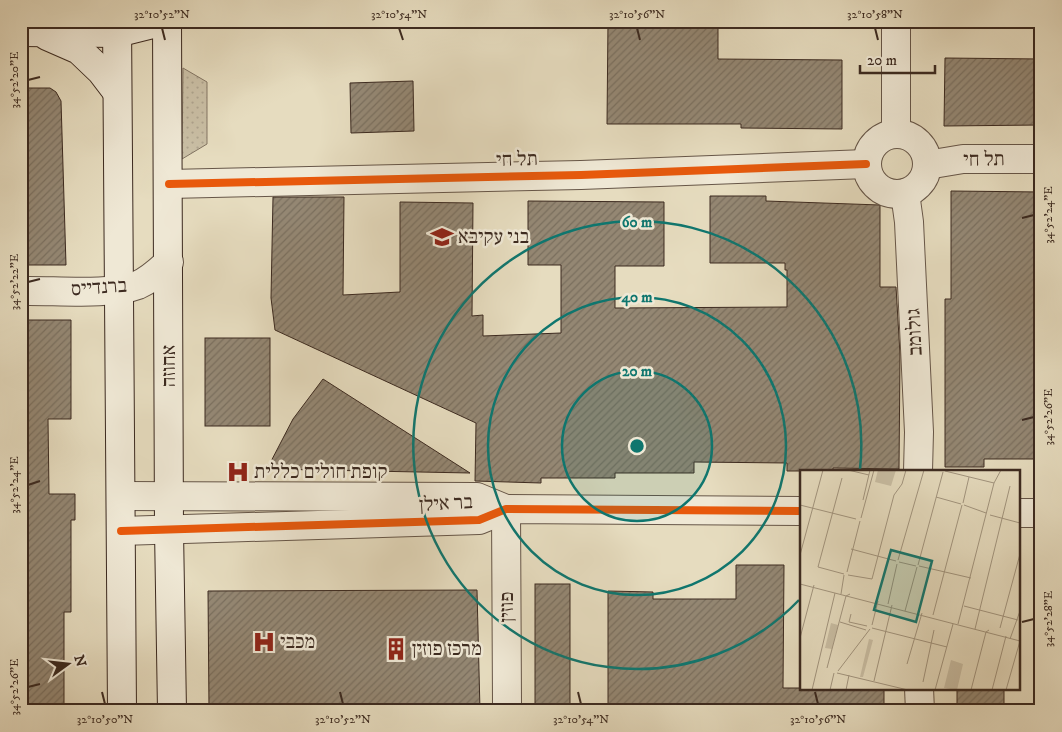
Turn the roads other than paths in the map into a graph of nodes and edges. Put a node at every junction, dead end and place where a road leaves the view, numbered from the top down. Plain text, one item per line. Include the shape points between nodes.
1 (166, 21) edge
2 (896, 21) edge
3 (117, 27) edge
4 (29, 32) edge
5 (117, 92) junction
6 (896, 134) junction
7 (1041, 159) edge
8 (866, 164) junction
9 (927, 165) junction
10 (169, 184) junction
11 (905, 193) junction
12 (169, 262) junction
13 (118, 290) junction
14 (21, 291) edge
15 (918, 470) edge
16 (121, 496) junction
17 (169, 497) junction
18 (506, 509) junction
19 (800, 511) edge
20 (1020, 513) edge
21 (1041, 513) edge
22 (169, 530) junction
23 (121, 531) junction
24 (919, 690) edge
25 (507, 704) dead end
26 (122, 711) edge
27 (172, 711) edge
28 (920, 711) edge

1 - 3 street
1 - 10 street, אחוזה
2 - 6 street
3 - 4 street
3 - 5 street
4 - 5 street via 79,50
5 - 13 street
6 - 8 street via 881,138 873,145
6 - 9 street via 912,138 920,145
7 - 9 street, תל חי via 963,159
8 - 10 street, תל חי via 581,175
8 - 11 street via 868,174 880,189
9 - 11 street via 919,185
10 - 12 street, אחוזה
11 - 15 street, גולומב via 920,432
12 - 13 street, ברנדייס via 156,275 138,285
12 - 17 street, אחוזה
13 - 14 street, ברנדייס
13 - 16 street
16 - 17 street, בר אילן
16 - 23 street
17 - 18 street, בר אילן via 477,497
17 - 22 street, אחוזה
18 - 19 street, בר אילן
18 - 22 street, בר אילן via 479,520
18 - 25 street, פוזין
20 - 21 street
22 - 23 street, בר אילן
22 - 27 street, אחוזה
23 - 26 street
24 - 28 street

